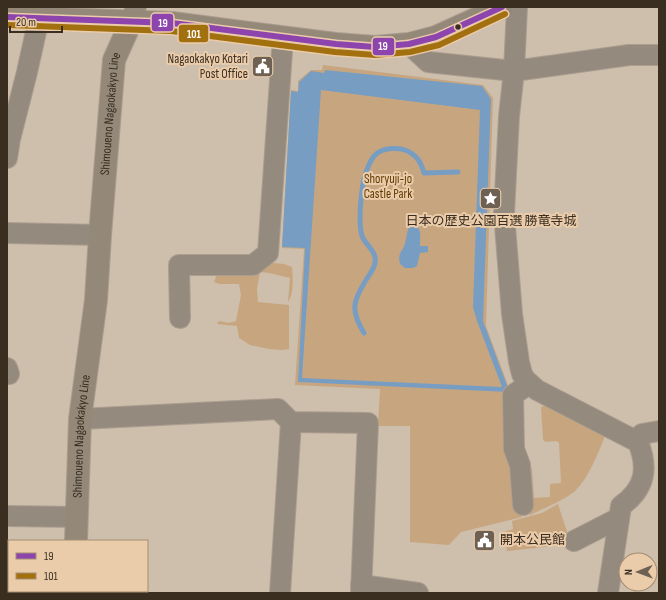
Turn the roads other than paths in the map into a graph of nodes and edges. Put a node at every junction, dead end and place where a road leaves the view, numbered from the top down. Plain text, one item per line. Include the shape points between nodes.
1 (502, 7) edge
2 (517, 7) edge
3 (133, 14) edge
4 (7, 17) edge
5 (39, 18) junction
6 (283, 37) junction
7 (409, 44) junction
8 (659, 55) edge
9 (514, 70) junction
10 (7, 158) edge
11 (7, 233) edge
12 (100, 235) junction
13 (180, 318) dead end
14 (529, 384) junction
15 (80, 419) junction
16 (291, 422) junction
17 (659, 431) edge
18 (638, 442) junction
19 (523, 505) dead end
20 (7, 516) edge
21 (77, 517) junction
22 (619, 518) junction
23 (76, 540) edge
24 (574, 541) dead end
25 (361, 589) edge
26 (280, 593) edge
27 (418, 593) edge
28 (608, 593) edge

1 - 7 main road via 436,37
2 - 9 street
3 - 5 main road
3 - 6 main road via 172,23
3 - 12 main road, Shimoueno Nagaokakyo Line via 114,60
4 - 5 main road
5 - 10 street
6 - 7 main road via 375,47
6 - 13 street via 268,253 253,265 179,265
7 - 9 street via 428,62
8 - 9 street via 629,55
9 - 14 street via 504,213 512,314 519,362 522,374
11 - 12 street
12 - 15 main road, Shimoueno Nagaokakyo Line via 96,300
14 - 18 street
14 - 19 street via 513,395 514,449 520,465
15 - 16 street via 278,409
15 - 21 main road, Shimoueno Nagaokakyo Line
16 - 25 street via 368,423
16 - 26 street
17 - 18 street via 642,434
18 - 22 street via 644,465 643,478 631,498 621,506
20 - 21 street
21 - 23 main road, Shimoueno Nagaokakyo Line
22 - 24 street
22 - 28 street
25 - 27 street

